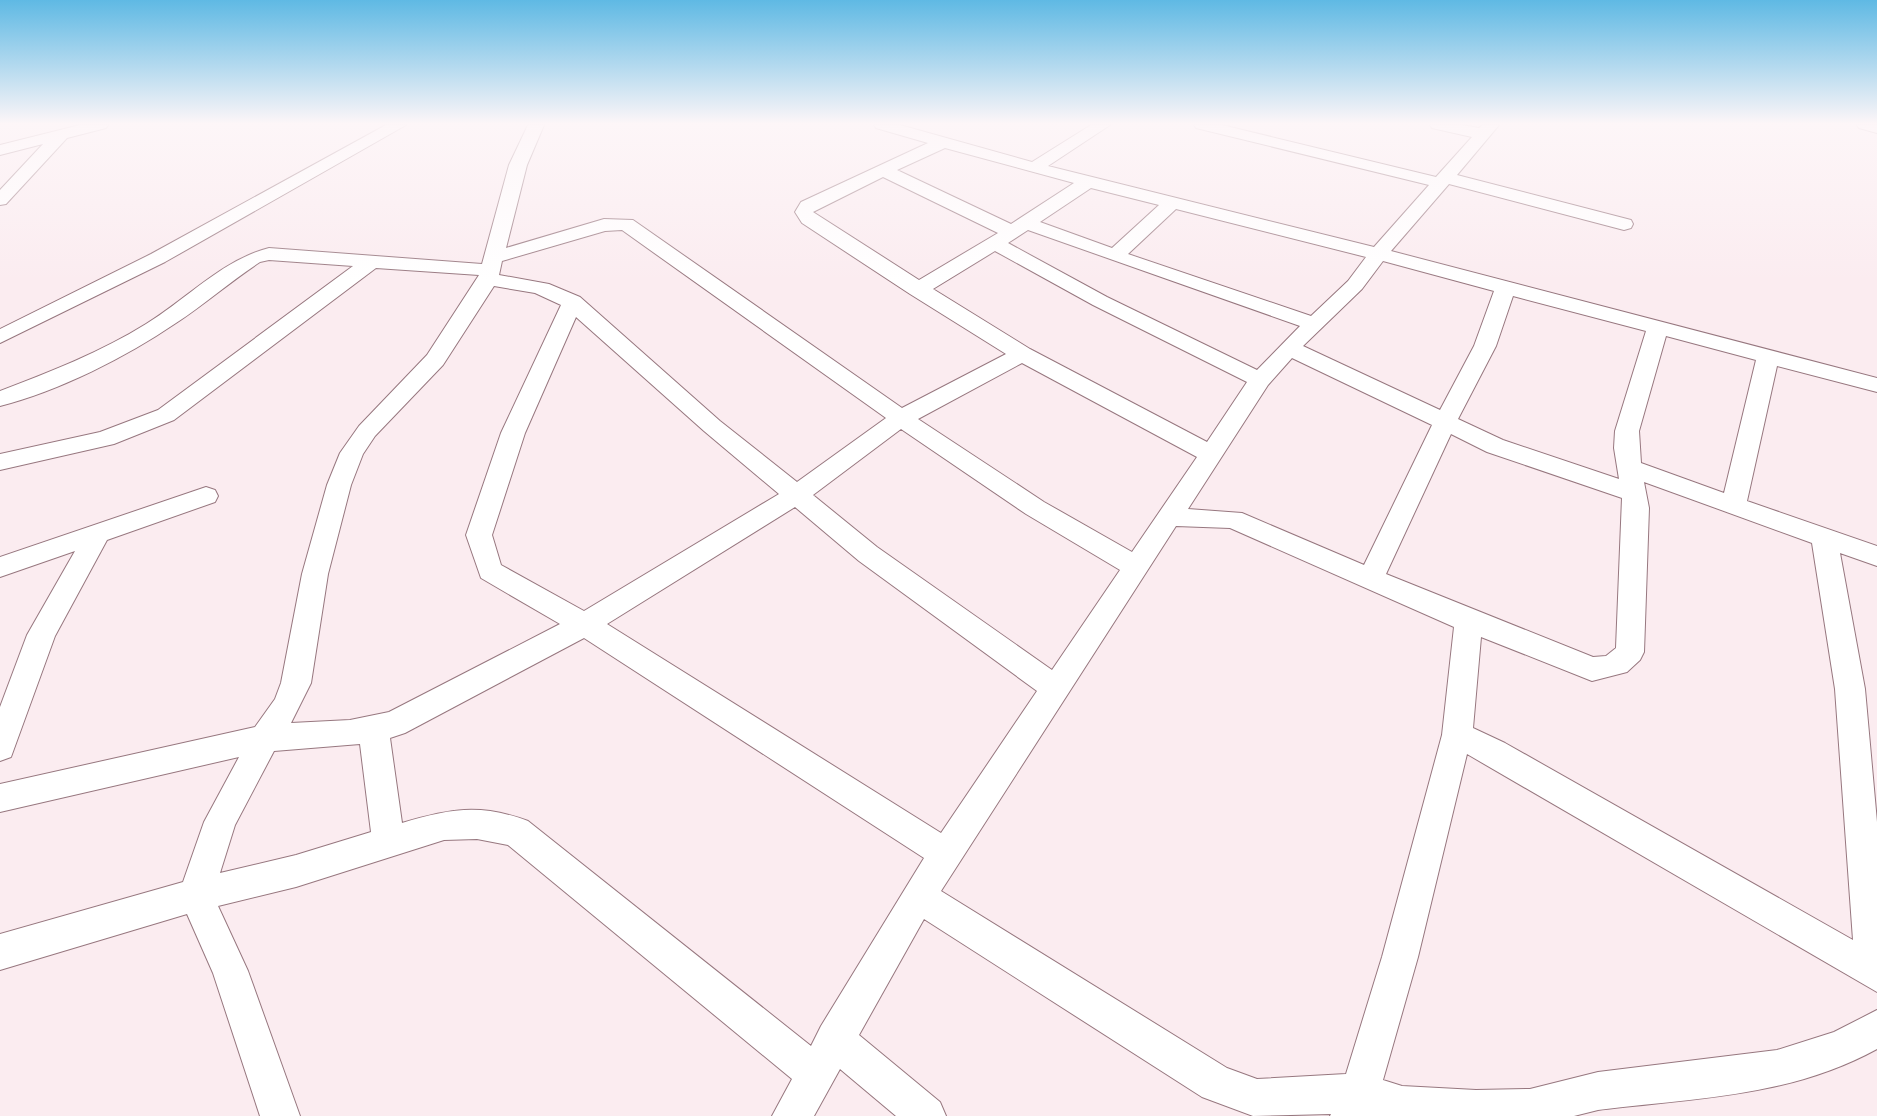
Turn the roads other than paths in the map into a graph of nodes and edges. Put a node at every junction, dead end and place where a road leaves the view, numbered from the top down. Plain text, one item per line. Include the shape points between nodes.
1 (22, 177) edge
2 (304, 177) edge
3 (515, 177) edge
4 (868, 177) edge
5 (897, 177) edge
6 (1069, 177) edge
7 (1430, 177) edge
8 (1445, 177) edge
9 (1443, 180) junction
10 (1088, 182) junction
11 (0, 200) edge
12 (1172, 203) junction
13 (1624, 224) dead end
14 (1011, 233) junction
15 (1378, 254) junction
16 (1115, 256) junction
17 (372, 261) junction
18 (492, 268) junction
19 (1505, 288) junction
20 (917, 290) junction
21 (573, 300) junction
22 (1315, 324) junction
23 (1658, 327) junction
24 (0, 337) edge
25 (1289, 348) junction
26 (1022, 354) junction
27 (1768, 356) junction
28 (1259, 380) junction
29 (1877, 385) edge
30 (0, 399) edge
31 (901, 418) junction
32 (1446, 421) junction
33 (1209, 453) junction
34 (0, 462) edge
35 (1629, 468) junction
36 (1193, 484) junction
37 (1635, 493) junction
38 (796, 495) junction
39 (206, 496) dead end
40 (1734, 505) junction
41 (1167, 517) junction
42 (1233, 519) junction
43 (98, 533) junction
44 (1824, 537) junction
45 (1877, 556) edge
46 (1137, 566) junction
47 (0, 567) edge
48 (1371, 578) junction
49 (1469, 621) junction
50 (584, 625) junction
51 (1055, 688) junction
52 (374, 730) junction
53 (1457, 734) junction
54 (265, 738) junction
55 (0, 748) edge
56 (0, 798) edge
57 (388, 841) junction
58 (947, 855) junction
59 (196, 895) junction
60 (918, 896) junction
61 (0, 952) edge
62 (1875, 973) edge
63 (1877, 1029) edge
64 (834, 1039) junction
65 (814, 1073) junction
66 (1355, 1104) edge
67 (1410, 1110) edge
68 (280, 1116) edge
69 (792, 1116) edge
70 (926, 1116) edge

1 - 11 street
2 - 24 street
3 - 18 street
4 - 20 street via 807,206 804,212
5 - 14 street
6 - 10 street
7 - 9 street
8 - 9 street
9 - 13 street
9 - 15 street
10 - 12 street
10 - 14 street
12 - 15 street
12 - 16 street
14 - 16 street
14 - 20 street
14 - 28 street via 1100,301
15 - 19 street
15 - 22 street via 1356,285
16 - 22 street
17 - 18 street
17 - 30 street via 269,254 253,258 138,337 47,382
17 - 34 street via 166,415 119,433
18 - 21 street
18 - 31 street via 604,225 626,224
18 - 54 street via 435,359 352,453 315,574 296,683
19 - 23 street
19 - 32 street via 1485,346
20 - 26 street
21 - 38 street
21 - 50 street via 513,433 479,535 490,571
22 - 25 street
23 - 27 street
23 - 35 street via 1627,431
25 - 28 street
25 - 32 street
26 - 31 street
26 - 33 street
27 - 29 street
27 - 40 street
28 - 33 street
31 - 38 street
31 - 46 street via 1035,508
32 - 37 street via 1495,446
32 - 48 street
33 - 36 street
35 - 37 street
35 - 40 street
36 - 41 street
36 - 42 street
37 - 49 street via 1633,630 1630,652 1620,664 1592,669
38 - 50 street
38 - 51 street via 868,554
39 - 43 street
40 - 44 street
41 - 42 street
41 - 46 street
42 - 48 street
43 - 47 street
43 - 55 street via 41,635
44 - 45 street
44 - 62 street via 1850,689
46 - 51 street
48 - 49 street
49 - 53 street
50 - 52 street via 394,724
50 - 58 street via 741,720
51 - 58 street
52 - 54 street
52 - 57 street
53 - 62 street
53 - 66 street via 1407,931
54 - 56 street
54 - 59 street via 220,822
57 - 59 street via 296,871
57 - 65 street via 444,825 477,824 516,832
58 - 60 street
59 - 61 street
59 - 68 street via 230,971
60 - 64 street
60 - 66 street via 1216,1083 1257,1098
63 - 67 street via 1847,1048 1791,1067 1596,1092 1522,1110 1437,1105
64 - 65 street
64 - 70 street
65 - 69 street
66 - 67 street

